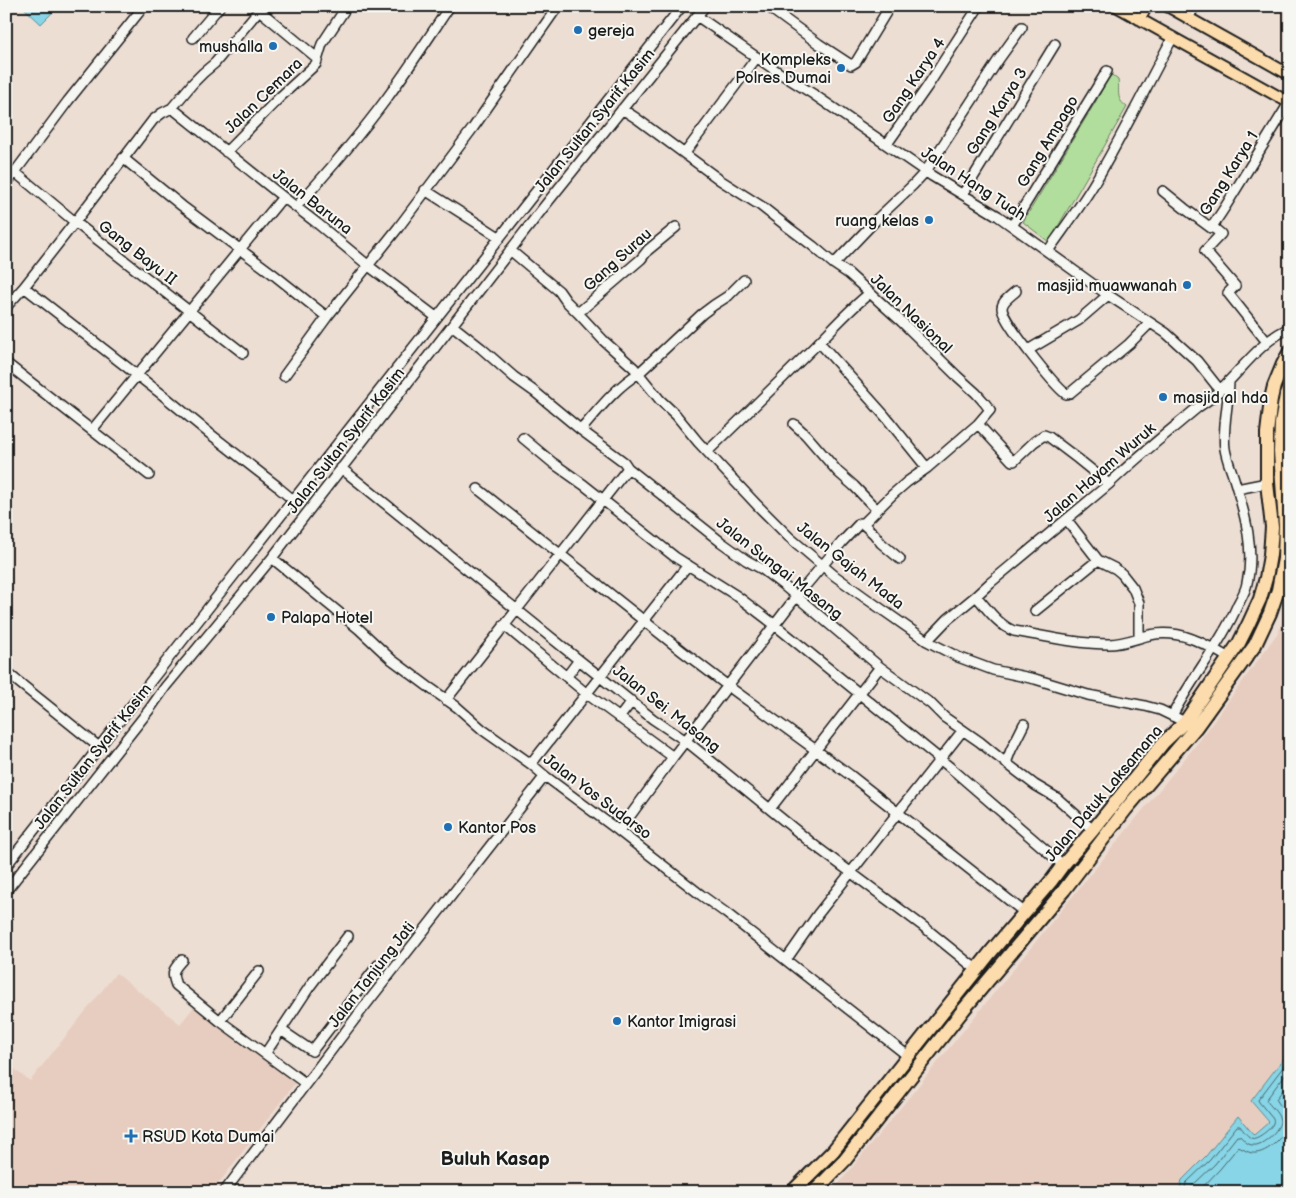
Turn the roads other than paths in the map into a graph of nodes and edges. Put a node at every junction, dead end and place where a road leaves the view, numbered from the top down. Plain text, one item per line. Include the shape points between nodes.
1 (144, 6) edge
2 (220, 6) edge
3 (347, 6) edge
4 (450, 6) edge
5 (558, 6) edge
6 (682, 6) edge
7 (705, 6) edge
8 (767, 6) edge
9 (890, 6) edge
10 (979, 6) edge
11 (1116, 6) edge
12 (1146, 6) edge
13 (1167, 6) edge
14 (1195, 6) edge
15 (697, 16) junction
16 (1188, 18) junction
17 (1139, 19) junction
18 (1022, 27) dead end
19 (194, 38) dead end
20 (1173, 38) junction
21 (1055, 44) dead end
22 (757, 57) junction
23 (317, 58) junction
24 (1107, 71) dead end
25 (1290, 75) edge
26 (1289, 103) edge
27 (172, 108) junction
28 (622, 109) junction
29 (887, 144) junction
30 (226, 152) junction
31 (685, 153) junction
32 (123, 158) junction
33 (926, 171) junction
34 (16, 173) junction
35 (6, 184) edge
36 (426, 190) junction
37 (1163, 190) dead end
38 (963, 194) junction
39 (282, 197) junction
40 (296, 207) junction
41 (75, 222) junction
42 (1012, 226) junction
43 (676, 227) dead end
44 (1211, 228) junction
45 (499, 237) junction
46 (240, 250) junction
47 (510, 250) junction
48 (1048, 251) junction
49 (834, 264) junction
50 (368, 265) junction
51 (744, 280) dead end
52 (24, 287) junction
53 (1016, 291) dead end
54 (870, 293) junction
55 (1108, 295) junction
56 (6, 307) edge
57 (189, 312) junction
58 (578, 313) junction
59 (327, 317) junction
60 (436, 317) junction
61 (1150, 323) junction
62 (453, 326) junction
63 (1290, 328) edge
64 (819, 342) junction
65 (1267, 342) junction
66 (1028, 350) junction
67 (1290, 351) edge
68 (243, 353) dead end
69 (6, 363) edge
70 (639, 373) junction
71 (138, 375) junction
72 (284, 376) dead end
73 (1229, 381) junction
74 (1290, 386) edge
75 (1220, 390) junction
76 (794, 424) dead end
77 (978, 424) junction
78 (92, 430) junction
79 (581, 430) junction
80 (523, 438) dead end
81 (708, 451) junction
82 (341, 468) junction
83 (628, 468) junction
84 (927, 468) junction
85 (149, 475) dead end
86 (1267, 483) junction
87 (1109, 484) junction
88 (478, 489) dead end
89 (1237, 489) junction
90 (292, 498) junction
91 (603, 500) junction
92 (877, 510) junction
93 (1066, 520) junction
94 (863, 524) junction
95 (560, 554) junction
96 (272, 558) junction
97 (900, 559) dead end
98 (1098, 560) junction
99 (688, 565) junction
100 (822, 565) junction
101 (976, 596) junction
102 (796, 597) junction
103 (516, 609) junction
104 (1035, 611) dead end
105 (645, 620) junction
106 (504, 625) junction
107 (775, 625) junction
108 (1227, 628) junction
109 (1242, 637) junction
110 (1139, 638) junction
111 (927, 641) junction
112 (1214, 649) junction
113 (1229, 658) junction
114 (579, 660) junction
115 (880, 667) junction
116 (6, 672) edge
117 (567, 676) junction
118 (601, 676) junction
119 (1213, 680) junction
120 (728, 686) junction
121 (1224, 689) junction
122 (858, 693) junction
123 (587, 694) junction
124 (446, 700) junction
125 (632, 701) junction
126 (1172, 716) junction
127 (619, 718) junction
128 (1185, 722) junction
129 (1024, 724) dead end
130 (964, 730) junction
131 (686, 741) junction
132 (98, 747) junction
133 (816, 749) junction
134 (673, 757) junction
135 (939, 760) junction
136 (531, 764) junction
137 (1006, 764) junction
138 (544, 776) junction
139 (770, 809) junction
140 (897, 813) junction
141 (34, 830) junction
142 (1093, 830) junction
143 (619, 831) junction
144 (46, 839) junction
145 (1063, 865) junction
146 (6, 866) edge
147 (850, 873) junction
148 (1052, 880) junction
149 (6, 890) edge
150 (1064, 890) junction
151 (1024, 912) junction
152 (348, 936) dead end
153 (182, 960) dead end
154 (786, 960) junction
155 (378, 965) dead end
156 (977, 970) junction
157 (259, 971) dead end
158 (220, 1021) junction
159 (282, 1030) junction
160 (265, 1054) junction
161 (908, 1056) junction
162 (305, 1083) junction
163 (833, 1151) junction
164 (844, 1160) junction
165 (224, 1192) edge
166 (792, 1192) edge
167 (814, 1192) edge

1 - 34 street via 68,101
2 - 19 street
3 - 23 street, Jalan Cemara via 322,44
4 - 40 street via 375,114
5 - 36 street
6 - 45 street, Jalan Sultan Syarif Kasim
7 - 15 street, Jalan Sultan Syarif Kasim
8 - 9 street via 851,64 856,62 871,40
10 - 29 street, Gang Karya 4
11 - 17 main road
12 - 17 main road
13 - 16 main road
14 - 16 street
15 - 22 street, Jalan Hang Tuah
15 - 28 street, Jalan Sultan Syarif Kasim
16 - 25 main road
17 - 20 main road
18 - 33 street
20 - 26 main road
20 - 48 street via 1095,182
21 - 38 street, Gang Karya 3
22 - 29 street, Jalan Hang Tuah
22 - 31 street
23 - 27 street via 259,10
23 - 30 street, Jalan Cemara via 316,64
24 - 42 street, Gang Ampago
26 - 44 street, Gang Karya 1
27 - 30 street, Jalan Baruna
27 - 32 street via 153,120
28 - 31 street, Jalan Nasional
28 - 47 street, Jalan Sultan Syarif Kasim
29 - 33 street, Jalan Hang Tuah
30 - 39 street, Jalan Baruna
31 - 49 street, Jalan Nasional
32 - 41 street
32 - 46 street
33 - 38 street, Jalan Hang Tuah
33 - 49 street
34 - 35 street
34 - 41 street, Gang Bayu II
36 - 45 street
36 - 50 street
37 - 44 street
38 - 42 street, Jalan Hang Tuah
39 - 40 street, Jalan Baruna
39 - 46 street
40 - 50 street, Jalan Baruna
41 - 52 street
41 - 57 street, Gang Bayu II
42 - 48 street, Jalan Hang Tuah
43 - 58 street, Gang Surau
44 - 65 street, Gang Karya 1 via 1221,234 1205,253 1235,286 1228,293 1230,297
45 - 60 street, Jalan Sultan Syarif Kasim
46 - 57 street
46 - 59 street
47 - 58 street, Jalan Gajah Mada via 558,291
47 - 62 street, Jalan Sultan Syarif Kasim
48 - 55 street, Jalan Hang Tuah
49 - 54 street, Jalan Nasional
50 - 59 street
50 - 60 street, Jalan Baruna
51 - 70 street
52 - 56 street
52 - 71 street
53 - 66 street via 1003,304 1002,310
54 - 64 street
54 - 77 street, Jalan Nasional via 984,402 990,410
55 - 61 street, Jalan Hang Tuah
55 - 66 street via 1079,320
57 - 68 street, Gang Bayu II
57 - 71 street
58 - 70 street, Jalan Gajah Mada
59 - 72 street
60 - 90 street, Jalan Sultan Syarif Kasim
61 - 66 street via 1068,394 1059,388
61 - 75 street, Jalan Hang Tuah via 1197,361
62 - 79 street, Jalan Sungai Masang
62 - 82 street, Jalan Sultan Syarif Kasim
63 - 65 street, Jalan Hayam Wuruk
64 - 81 street
64 - 84 street
65 - 73 street, Jalan Hayam Wuruk
67 - 86 highway, Jalan Datuk Laksamana via 1271,399
69 - 78 street
70 - 79 street via 615,391
70 - 81 street, Jalan Gajah Mada
71 - 78 street
71 - 90 street
73 - 75 street, Jalan Hayam Wuruk
73 - 89 street via 1225,447
74 - 121 highway, Jalan Datuk Laksamana via 1281,424 1285,525 1284,559 1278,590 1255,645
75 - 87 street, Jalan Hayam Wuruk
76 - 92 street
77 - 84 street, Jalan Nasional
77 - 87 street via 1012,461 1044,435
78 - 85 street
79 - 83 street, Jalan Sungai Masang
80 - 91 street
81 - 100 street, Jalan Gajah Mada via 788,537
82 - 96 street, Jalan Sultan Syarif Kasim
82 - 103 street, Jalan Sei. Masang
83 - 91 street
83 - 102 street, Jalan Sungai Masang
84 - 92 street, Jalan Nasional
86 - 89 street
86 - 109 highway, Jalan Datuk Laksamana via 1272,527 1270,555 1260,600
87 - 93 street, Jalan Hayam Wuruk
88 - 95 street
89 - 108 street via 1250,565 1247,585
90 - 132 street, Jalan Sultan Syarif Kasim
91 - 95 street
91 - 99 street
92 - 94 street, Jalan Nasional
93 - 98 street
93 - 101 street, Jalan Hayam Wuruk
94 - 97 street
94 - 100 street, Jalan Nasional
95 - 103 street
95 - 105 street
96 - 124 street, Jalan Yos Sudarso via 391,659
96 - 144 street, Jalan Sultan Syarif Kasim
98 - 104 street
98 - 110 street via 1116,569 1133,588 1138,603
99 - 105 street
99 - 107 street
100 - 102 street, Jalan Nasional
100 - 111 street, Jalan Gajah Mada
101 - 110 street via 1009,629 1110,644
101 - 111 street, Jalan Hayam Wuruk
102 - 107 street, Jalan Nasional
102 - 115 street, Jalan Sungai Masang
103 - 106 street
103 - 114 street, Jalan Sei. Masang
105 - 118 street
105 - 120 street
106 - 117 street
106 - 124 street
107 - 120 street, Jalan Nasional
107 - 122 street
108 - 109 street
108 - 112 street
109 - 113 highway, Jalan Datuk Laksamana
110 - 112 street via 1176,634 1193,638
111 - 126 street, Jalan Gajah Mada via 958,658 993,670 1145,706
112 - 113 street
112 - 126 street
113 - 119 highway, Jalan Datuk Laksamana
114 - 117 street
114 - 118 street, Jalan Sei. Masang
115 - 122 street
115 - 130 street, Jalan Sungai Masang
116 - 132 street
117 - 123 street
118 - 123 street
118 - 125 street, Jalan Sei. Masang
119 - 121 highway
119 - 128 highway, Jalan Datuk Laksamana
120 - 131 street, Jalan Nasional
120 - 133 street
121 - 150 highway, Jalan Datuk Laksamana
122 - 133 street
122 - 135 street
123 - 127 street
123 - 136 street
124 - 136 street, Jalan Yos Sudarso
125 - 127 street
125 - 131 street, Jalan Sei. Masang
126 - 128 street, Jalan Gajah Mada
127 - 134 street
128 - 142 highway, Jalan Datuk Laksamana
129 - 137 street
130 - 135 street
130 - 137 street, Jalan Sungai Masang
131 - 134 street, Jalan Nasional
131 - 139 street, Jalan Sei. Masang
132 - 141 street, Jalan Sultan Syarif Kasim
133 - 139 street
133 - 140 street
134 - 143 street, Jalan Nasional
135 - 140 street
135 - 145 street
136 - 138 street, Jalan Yos Sudarso
137 - 142 street, Jalan Sungai Masang via 1056,798
138 - 143 street, Jalan Yos Sudarso
138 - 162 street, Jalan Tanjung Jati
139 - 147 street, Jalan Sei. Masang
140 - 147 street
140 - 151 street
141 - 144 street
141 - 146 street, Jalan Sultan Syarif Kasim
142 - 145 highway, Jalan Datuk Laksamana
143 - 154 street, Jalan Yos Sudarso
144 - 149 street, Jalan Sultan Syarif Kasim
145 - 148 highway, Jalan Datuk Laksamana
147 - 154 street
147 - 156 street, Jalan Sei. Masang
148 - 150 highway
148 - 151 highway, Jalan Datuk Laksamana
150 - 164 highway, Jalan Datuk Laksamana
151 - 156 highway, Jalan Datuk Laksamana
152 - 159 street
153 - 158 street via 173,971 176,984
154 - 161 street, Jalan Yos Sudarso
155 - 159 street via 312,1051
156 - 161 highway, Jalan Datuk Laksamana
157 - 158 street
158 - 160 street
159 - 160 street
160 - 162 street
161 - 163 highway, Jalan Datuk Laksamana
162 - 165 street, Jalan Tanjung Jati
163 - 164 highway
163 - 166 highway, Jalan Datuk Laksamana
164 - 167 highway, Jalan Datuk Laksamana

